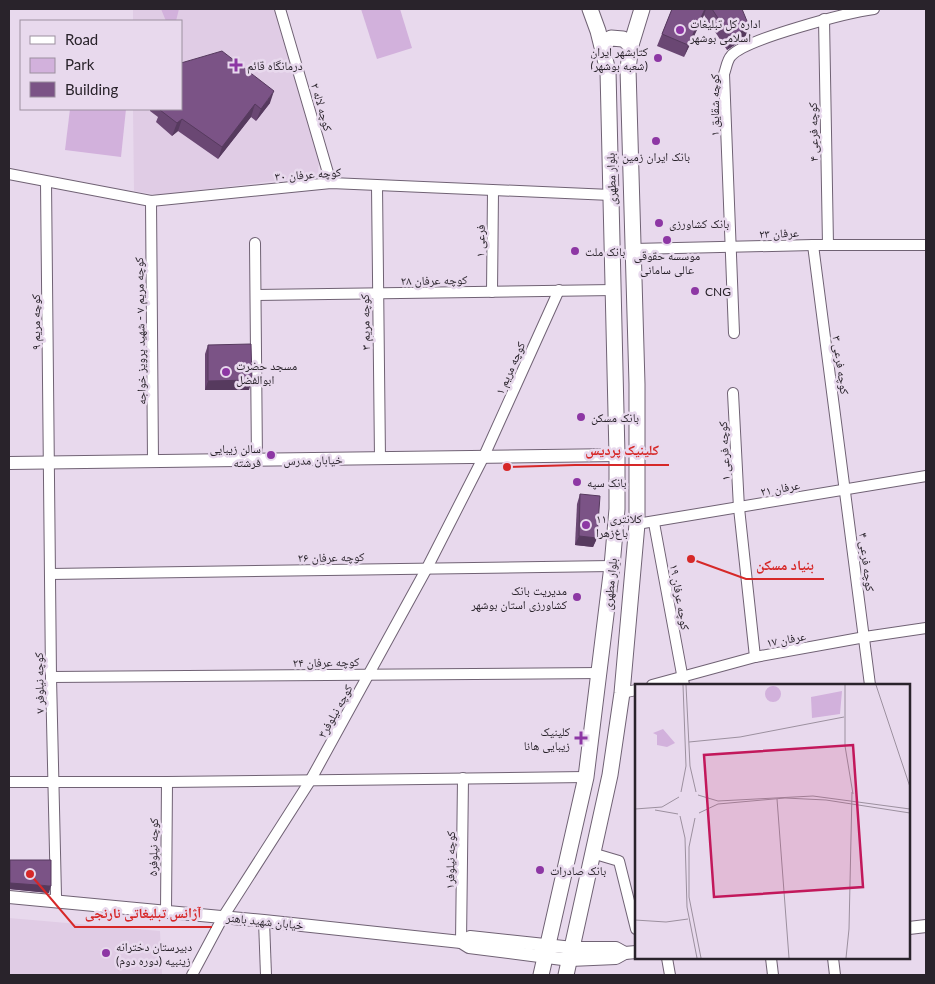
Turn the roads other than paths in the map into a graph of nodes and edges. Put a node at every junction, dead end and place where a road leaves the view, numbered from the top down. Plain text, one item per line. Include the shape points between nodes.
1 (280, 9) edge
2 (590, 9) edge
3 (642, 9) edge
4 (872, 9) edge
5 (824, 19) junction
6 (602, 45) junction
7 (631, 45) junction
8 (9, 174) edge
9 (46, 182) junction
10 (331, 183) junction
11 (376, 186) junction
12 (493, 191) junction
13 (612, 195) junction
14 (151, 201) junction
15 (255, 243) dead end
16 (813, 245) junction
17 (828, 245) junction
18 (926, 245) edge
19 (731, 247) junction
20 (633, 249) junction
21 (559, 290) junction
22 (614, 290) junction
23 (492, 292) junction
24 (377, 294) junction
25 (256, 295) junction
26 (734, 333) dead end
27 (733, 393) dead end
28 (617, 455) junction
29 (484, 456) junction
30 (380, 458) junction
31 (154, 461) junction
32 (257, 461) junction
33 (49, 462) junction
34 (9, 463) edge
35 (926, 476) edge
36 (845, 489) junction
37 (739, 508) junction
38 (654, 523) junction
39 (638, 524) junction
40 (612, 566) junction
41 (427, 568) junction
42 (50, 574) junction
43 (926, 628) edge
44 (864, 637) junction
45 (755, 657) junction
46 (600, 673) junction
47 (370, 674) junction
48 (51, 677) junction
49 (683, 681) edge
50 (660, 684) edge
51 (870, 684) edge
52 (629, 691) edge
53 (586, 777) junction
54 (463, 778) junction
55 (310, 781) junction
56 (9, 782) edge
57 (53, 782) junction
58 (167, 782) junction
59 (592, 853) junction
60 (9, 897) edge
61 (54, 902) junction
62 (166, 912) junction
63 (223, 917) junction
64 (264, 921) junction
65 (635, 925) edge
66 (926, 926) edge
67 (910, 928) edge
68 (461, 942) junction
69 (547, 952) junction
70 (630, 953) edge
71 (571, 954) junction
72 (668, 959) edge
73 (771, 959) edge
74 (833, 959) edge
75 (192, 975) edge
76 (266, 975) edge
77 (541, 975) edge
78 (566, 975) edge
79 (670, 975) edge
80 (773, 975) edge
81 (835, 975) edge

1 - 10 street, کوچه لاله ۲
2 - 6 main road, بلوار مطهری
3 - 7 main road, بلوار مطهری
4 - 5 street, کوچه شقایق ۱
5 - 17 street, کوچه فرعی ۴
5 - 19 street, کوچه شقایق ۱ via 747,45 731,56 724,74
6 - 7 main road via 611,38 622,39
6 - 13 main road, بلوار مطهری via 608,71
7 - 20 main road, بلوار مطهری via 628,69
8 - 9 street, کوچه عرفان ۳۰
9 - 14 street, کوچه عرفان ۳۰
9 - 33 street, کوچه مریم ۹
10 - 11 street, کوچه عرفان ۳۰
10 - 14 street, کوچه عرفان ۳۰
11 - 12 street, کوچه عرفان ۳۰
11 - 24 street, کوچه مریم ۳
12 - 13 street, کوچه عرفان ۳۰
12 - 23 street, فرعی ۱
13 - 22 main road, بلوار مطهری
14 - 31 street, کوچه مریم ۷ - شهید پرویز خواجه
15 - 25 street
16 - 17 street, عرفان ۲۳
16 - 19 street, عرفان ۲۳
16 - 36 street, کوچه فرعی ۳
17 - 18 street, عرفان ۲۳
19 - 20 street, عرفان ۲۳
19 - 26 street
20 - 39 main road, بلوار مطهری
21 - 22 street, کوچه عرفان ۲۸
21 - 23 street, کوچه عرفان ۲۸
21 - 29 street, کوچه مریم ۱
22 - 28 main road, بلوار مطهری
23 - 24 street, کوچه عرفان ۲۸
24 - 25 street, کوچه عرفان ۲۸
24 - 30 street, کوچه مریم ۳
25 - 32 street
27 - 37 street, کوچه فرعی ۱
28 - 29 street, خیابان مدرس
28 - 40 main road, بلوار مطهری
29 - 30 street, خیابان مدرس
29 - 41 street, کوچه نیلوفر۳
30 - 32 street, خیابان مدرس
31 - 32 street, خیابان مدرس
31 - 33 street, خیابان مدرس
33 - 34 street, خیابان مدرس
33 - 42 street, کوچه نیلوفر ۷
35 - 36 street, عرفان ۲۱
36 - 37 street, عرفان ۲۱
36 - 44 street, کوچه فرعی ۴
37 - 38 street, عرفان ۲۱
37 - 45 street, کوچه فرعی ۱
38 - 39 street, عرفان ۲۱
38 - 49 street, کوچه عرفان ۱۹
39 - 52 main road, بلوار مطهری
40 - 41 street, کوچه عرفان ۲۶
40 - 46 main road, بلوار مطهری
41 - 42 street, کوچه عرفان ۲۶
41 - 47 street, کوچه نیلوفر۳
42 - 48 street, کوچه نیلوفر ۷
43 - 44 street, عرفان ۱۷
44 - 45 street, عرفان ۱۷
44 - 51 street, کوچه فرعی ۴
45 - 49 street, عرفان ۱۷
46 - 47 street, کوچه عرفان ۲۴
46 - 53 main road, بلوار مطهری
47 - 48 street, کوچه عرفان ۲۴
47 - 55 street, کوچه نیلوفر۳
48 - 57 street, کوچه نیلوفر ۷
49 - 50 street, عرفان ۱۷
52 - 59 main road, بلوار مطهری
53 - 54 street
53 - 69 main road, بلوار مطهری
54 - 55 street
54 - 68 street, کوچه نیلوفر۱
55 - 58 street
55 - 63 street, کوچه نیلوفر۳
56 - 57 street
57 - 58 street
57 - 61 street, کوچه نیلوفر ۷
58 - 62 street, کوچه نیلوفر۵
59 - 65 street via 619,861
59 - 71 main road, بلوار مطهری
60 - 61 street, خیابان شهید باهنر
61 - 62 street, خیابان شهید باهنر
62 - 63 street, خیابان شهید باهنر
63 - 64 street, خیابان شهید باهنر
63 - 75 street, کوچه نیلوفر۳
64 - 68 street, خیابان شهید باهنر
64 - 76 street
66 - 67 street
68 - 69 street, خیابان شهید باهنر via 470,937
69 - 71 street, خیابان شهید باهنر
69 - 77 main road, بلوار مطهری
70 - 71 street, خیابان شهید باهنر via 616,958
71 - 78 main road, بلوار مطهری
72 - 79 street
73 - 80 street
74 - 81 street

